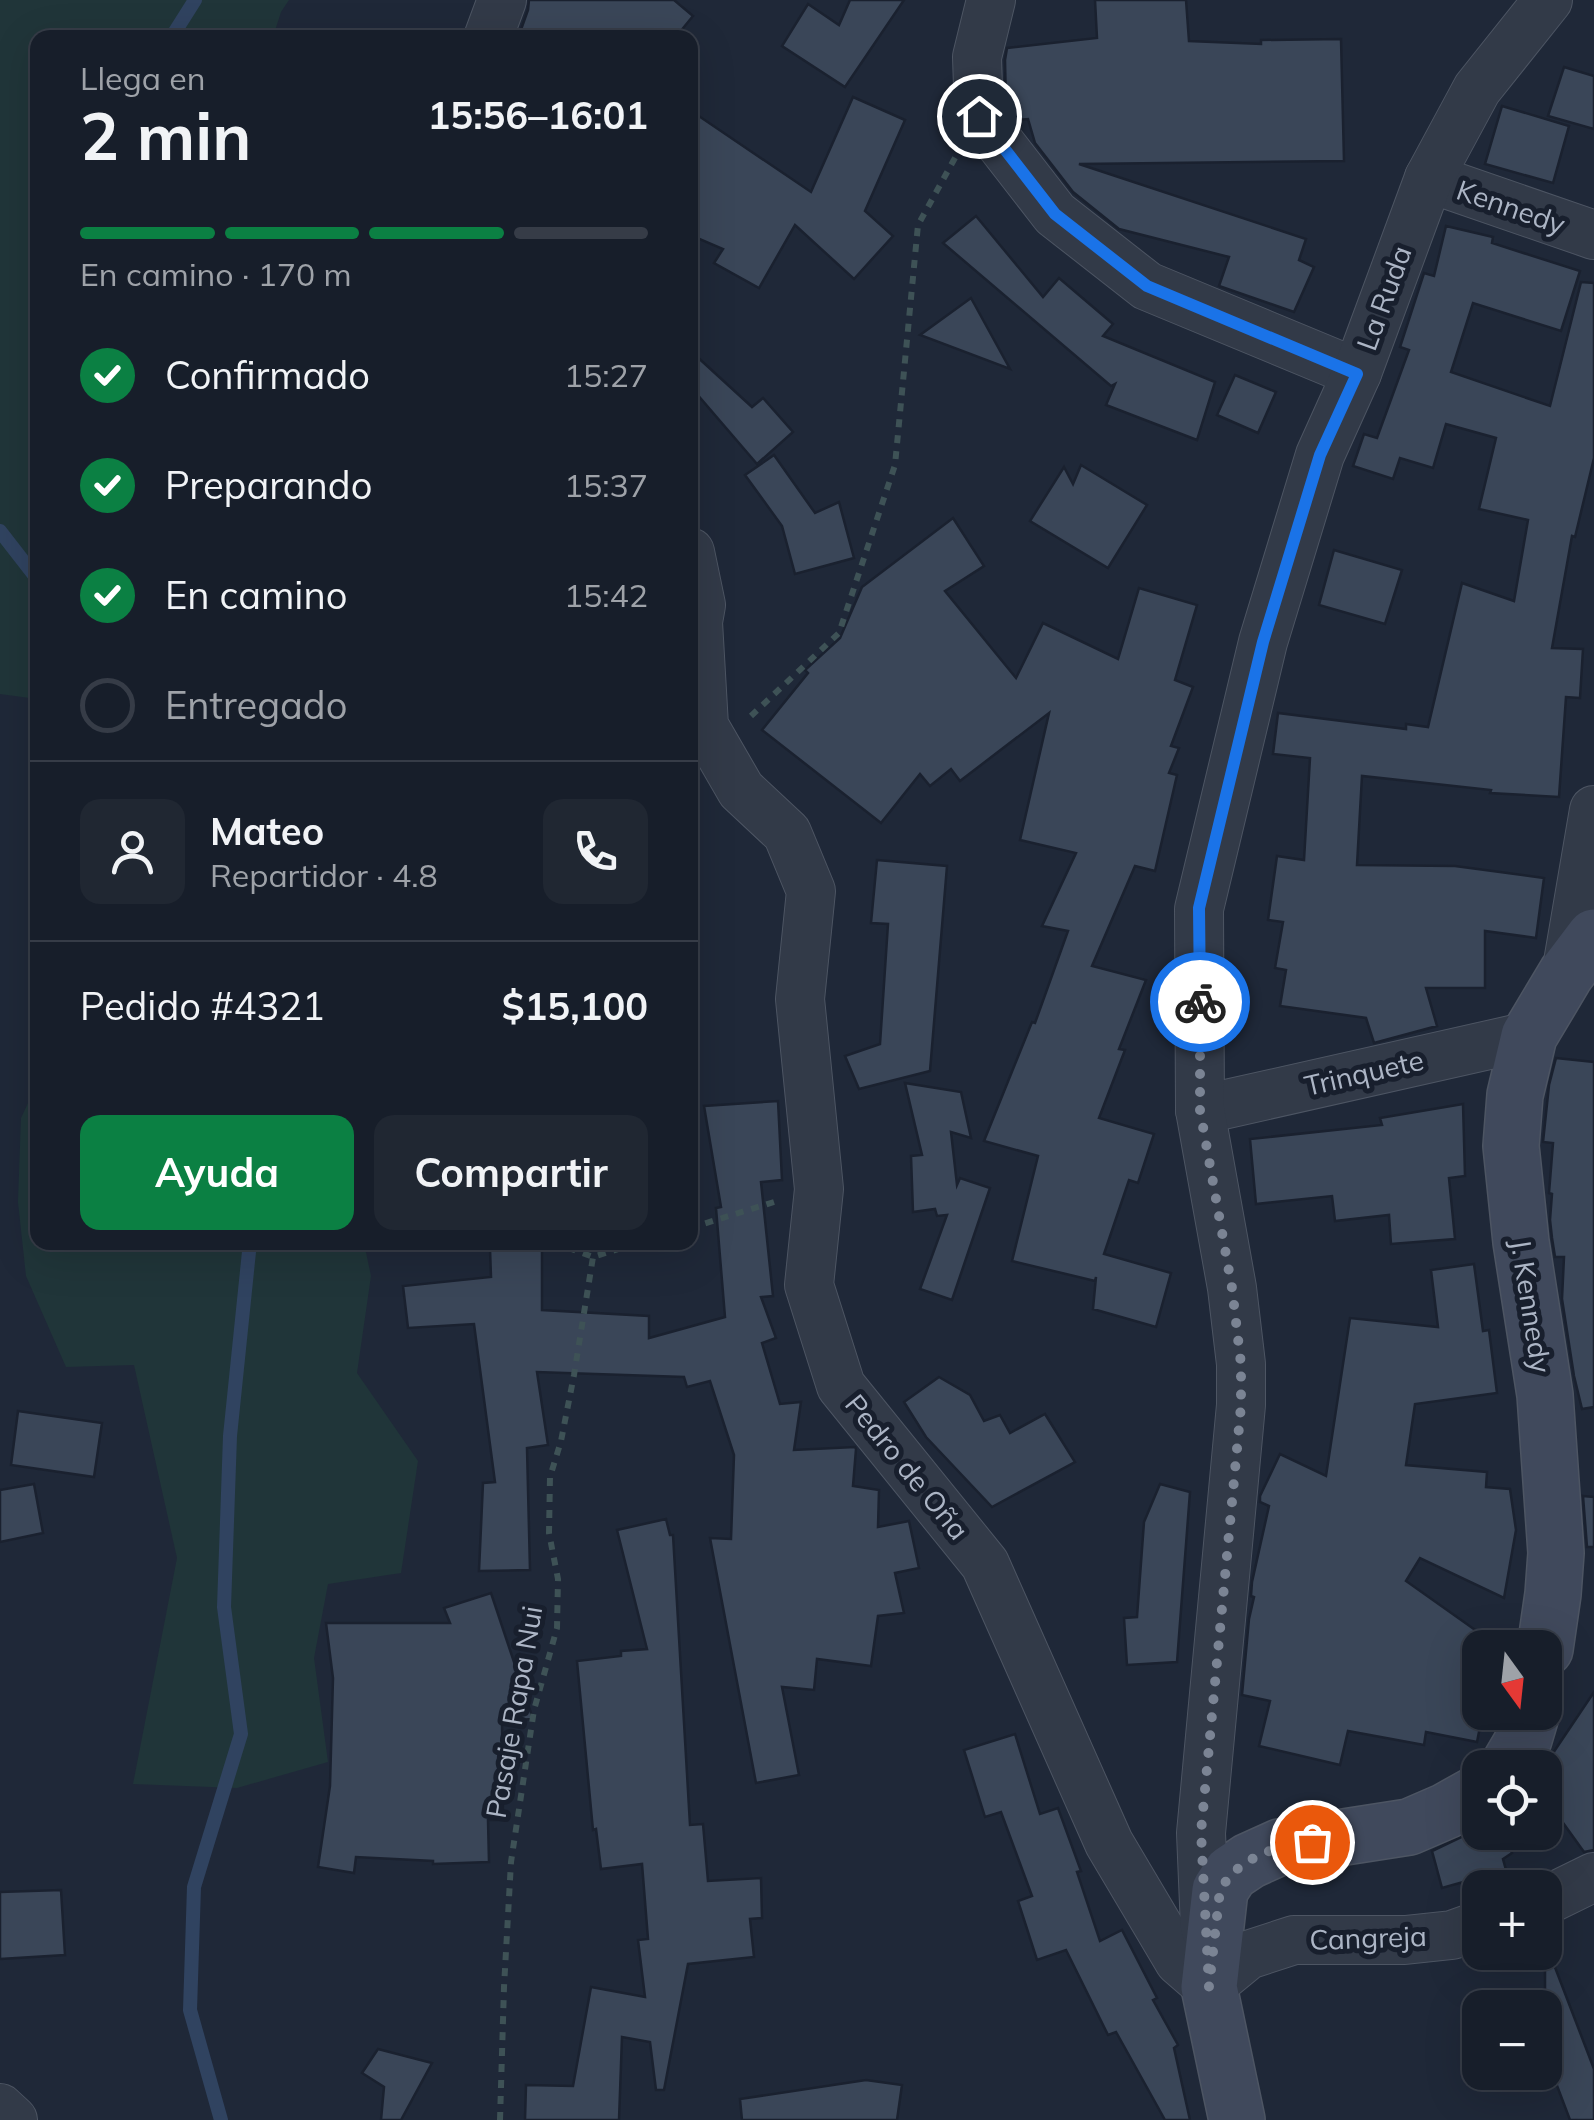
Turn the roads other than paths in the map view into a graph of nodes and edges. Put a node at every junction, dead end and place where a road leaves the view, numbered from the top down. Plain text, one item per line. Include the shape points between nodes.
1 (502, 0) edge
2 (991, 0) edge
3 (1548, 0) edge
4 (491, 30) edge
5 (1429, 178) junction
6 (1594, 235) edge
7 (1357, 374) junction
8 (698, 591) edge
9 (698, 622) edge
10 (698, 622) edge
11 (1594, 810) edge
12 (1580, 956) edge
13 (1528, 1036) junction
14 (1200, 1110) junction
15 (1548, 1630) edge
16 (1462, 1802) edge
17 (1594, 1876) edge
18 (1562, 1893) edge
19 (1462, 1931) edge
20 (1209, 1987) junction
21 (0, 2108) edge
22 (13, 2120) edge
23 (1237, 2120) edge

1 - 4 street
2 - 7 street via 977,58 979,116 1055,214 1147,286
3 - 5 street, La Ruda via 1477,89
5 - 6 street, Kennedy
5 - 7 street, La Ruda
7 - 14 street, La Ruda via 1320,455 1263,642 1199,908
8 - 9 street, Pedro de Oña
10 - 20 street, Pedro de Oña via 704,726 741,790 787,834 811,891 800,999 819,1189 809,1285 840,1386 985,1564 1109,1844 1179,1961
11 - 12 street
12 - 13 street, J. Kennedy
13 - 14 street, Trinquete
13 - 15 street, J. Kennedy via 1510,1146 1545,1395 1556,1554
14 - 20 street, La Ruda via 1241,1364 1201,1832
16 - 20 street via 1409,1826 1280,1846 1248,1861 1220,1890
17 - 18 street
19 - 20 street, Cangreja via 1405,1940 1294,1940 1248,1955
20 - 23 street
21 - 22 street

